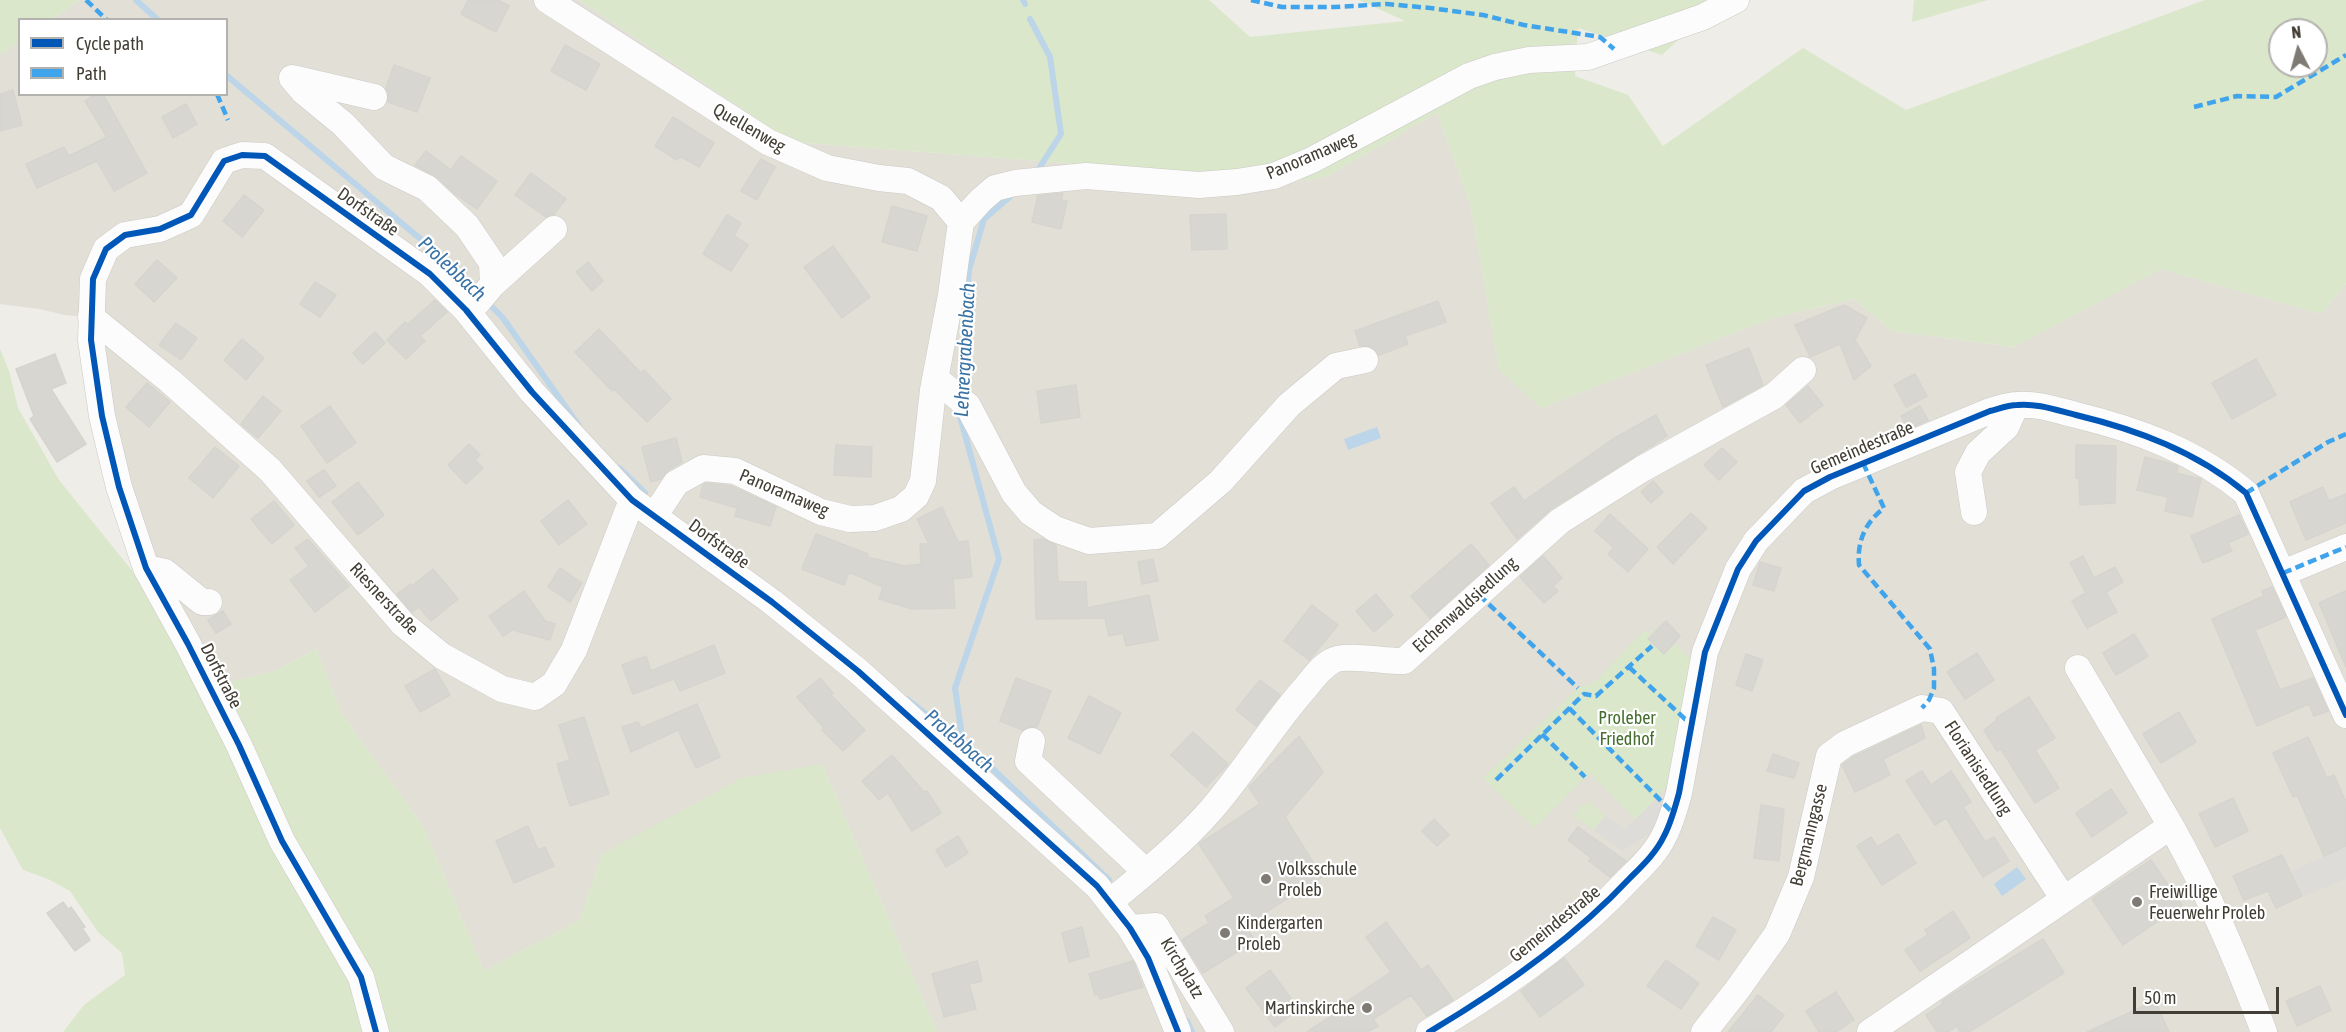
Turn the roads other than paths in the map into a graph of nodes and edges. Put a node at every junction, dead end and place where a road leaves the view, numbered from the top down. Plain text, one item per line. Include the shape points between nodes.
1 (547, 0) edge
2 (1736, 0) edge
3 (374, 97) dead end
4 (961, 222) junction
5 (554, 229) dead end
6 (479, 299) junction
7 (91, 317) junction
8 (1365, 360) dead end
9 (1803, 370) dead end
10 (939, 382) junction
11 (2016, 405) junction
12 (632, 500) junction
13 (661, 506) junction
14 (1974, 512) dead end
15 (2346, 547) edge
16 (146, 568) junction
17 (2283, 573) junction
18 (209, 602) dead end
19 (2078, 668) dead end
20 (2346, 715) edge
21 (1032, 741) dead end
22 (1829, 756) joint
23 (2171, 826) junction
24 (1128, 887) junction
25 (2063, 898) junction
26 (1130, 928) junction
27 (376, 1032) edge
28 (1178, 1032) edge
29 (1221, 1032) edge
30 (1429, 1032) edge
31 (1704, 1032) edge
32 (1870, 1032) edge
33 (2264, 1032) edge

1 - 4 street, Quellenweg via 768,142 827,168 908,181 941,198
2 - 4 street, Panoramaweg via 1703,17 1588,57 1529,60 1469,76 1312,160 1274,176 1199,185 1086,176 1027,181 995,188
3 - 6 street via 292,78 384,167 427,188 467,226 492,263
4 - 10 street, Panoramaweg
5 - 6 street
6 - 7 street, Dorfstraße via 430,274 265,156 242,155 224,161 191,215 160,229 125,235 106,249 93,279
6 - 12 street, Dorfstraße via 532,392
7 - 12 street, Riesnerstraße via 270,470 403,624 442,656 502,689 536,696 554,684 574,650
7 - 16 street, Dorfstraße via 102,416 119,487
8 - 10 street via 1336,366 1297,398 1221,481 1156,536 1089,541 1055,529 1031,513 1014,493 968,406
9 - 24 street, Eichenwaldsiedlung via 1774,396 1642,469 1560,520 1404,661 1351,658 1333,660 1321,669 1213,808
10 - 13 street, Panoramaweg via 923,482 901,509 875,518 850,519 821,512 735,471 703,468 676,483
11 - 14 street via 2006,428 1978,453 1968,472
11 - 17 street, Gemeindestraße via 2039,405 2122,426 2184,452 2223,474 2246,493
11 - 30 street, Gemeindestraße via 1990,411 1830,477 1789,504 1746,553 1717,619 1705,652 1674,814 1657,848 1599,912
12 - 13 street, Dorfstraße
13 - 24 street, Dorfstraße via 858,671 1097,886
15 - 17 street
16 - 18 street via 165,572 202,602
16 - 27 street, Dorfstraße via 234,735 282,841 361,977
17 - 20 street, Gemeindestraße
19 - 23 street
21 - 24 street via 1028,760
22 - 25 street, Florianisiedlung via 1922,708 1941,711
22 - 31 street, Bergmanngasse via 1801,877 1777,934
23 - 25 street
23 - 33 street via 2201,880
24 - 26 street, Dorfstraße
25 - 32 street
26 - 28 street, Dorfstraße via 1148,958
26 - 29 street, Kirchplatz via 1156,926

